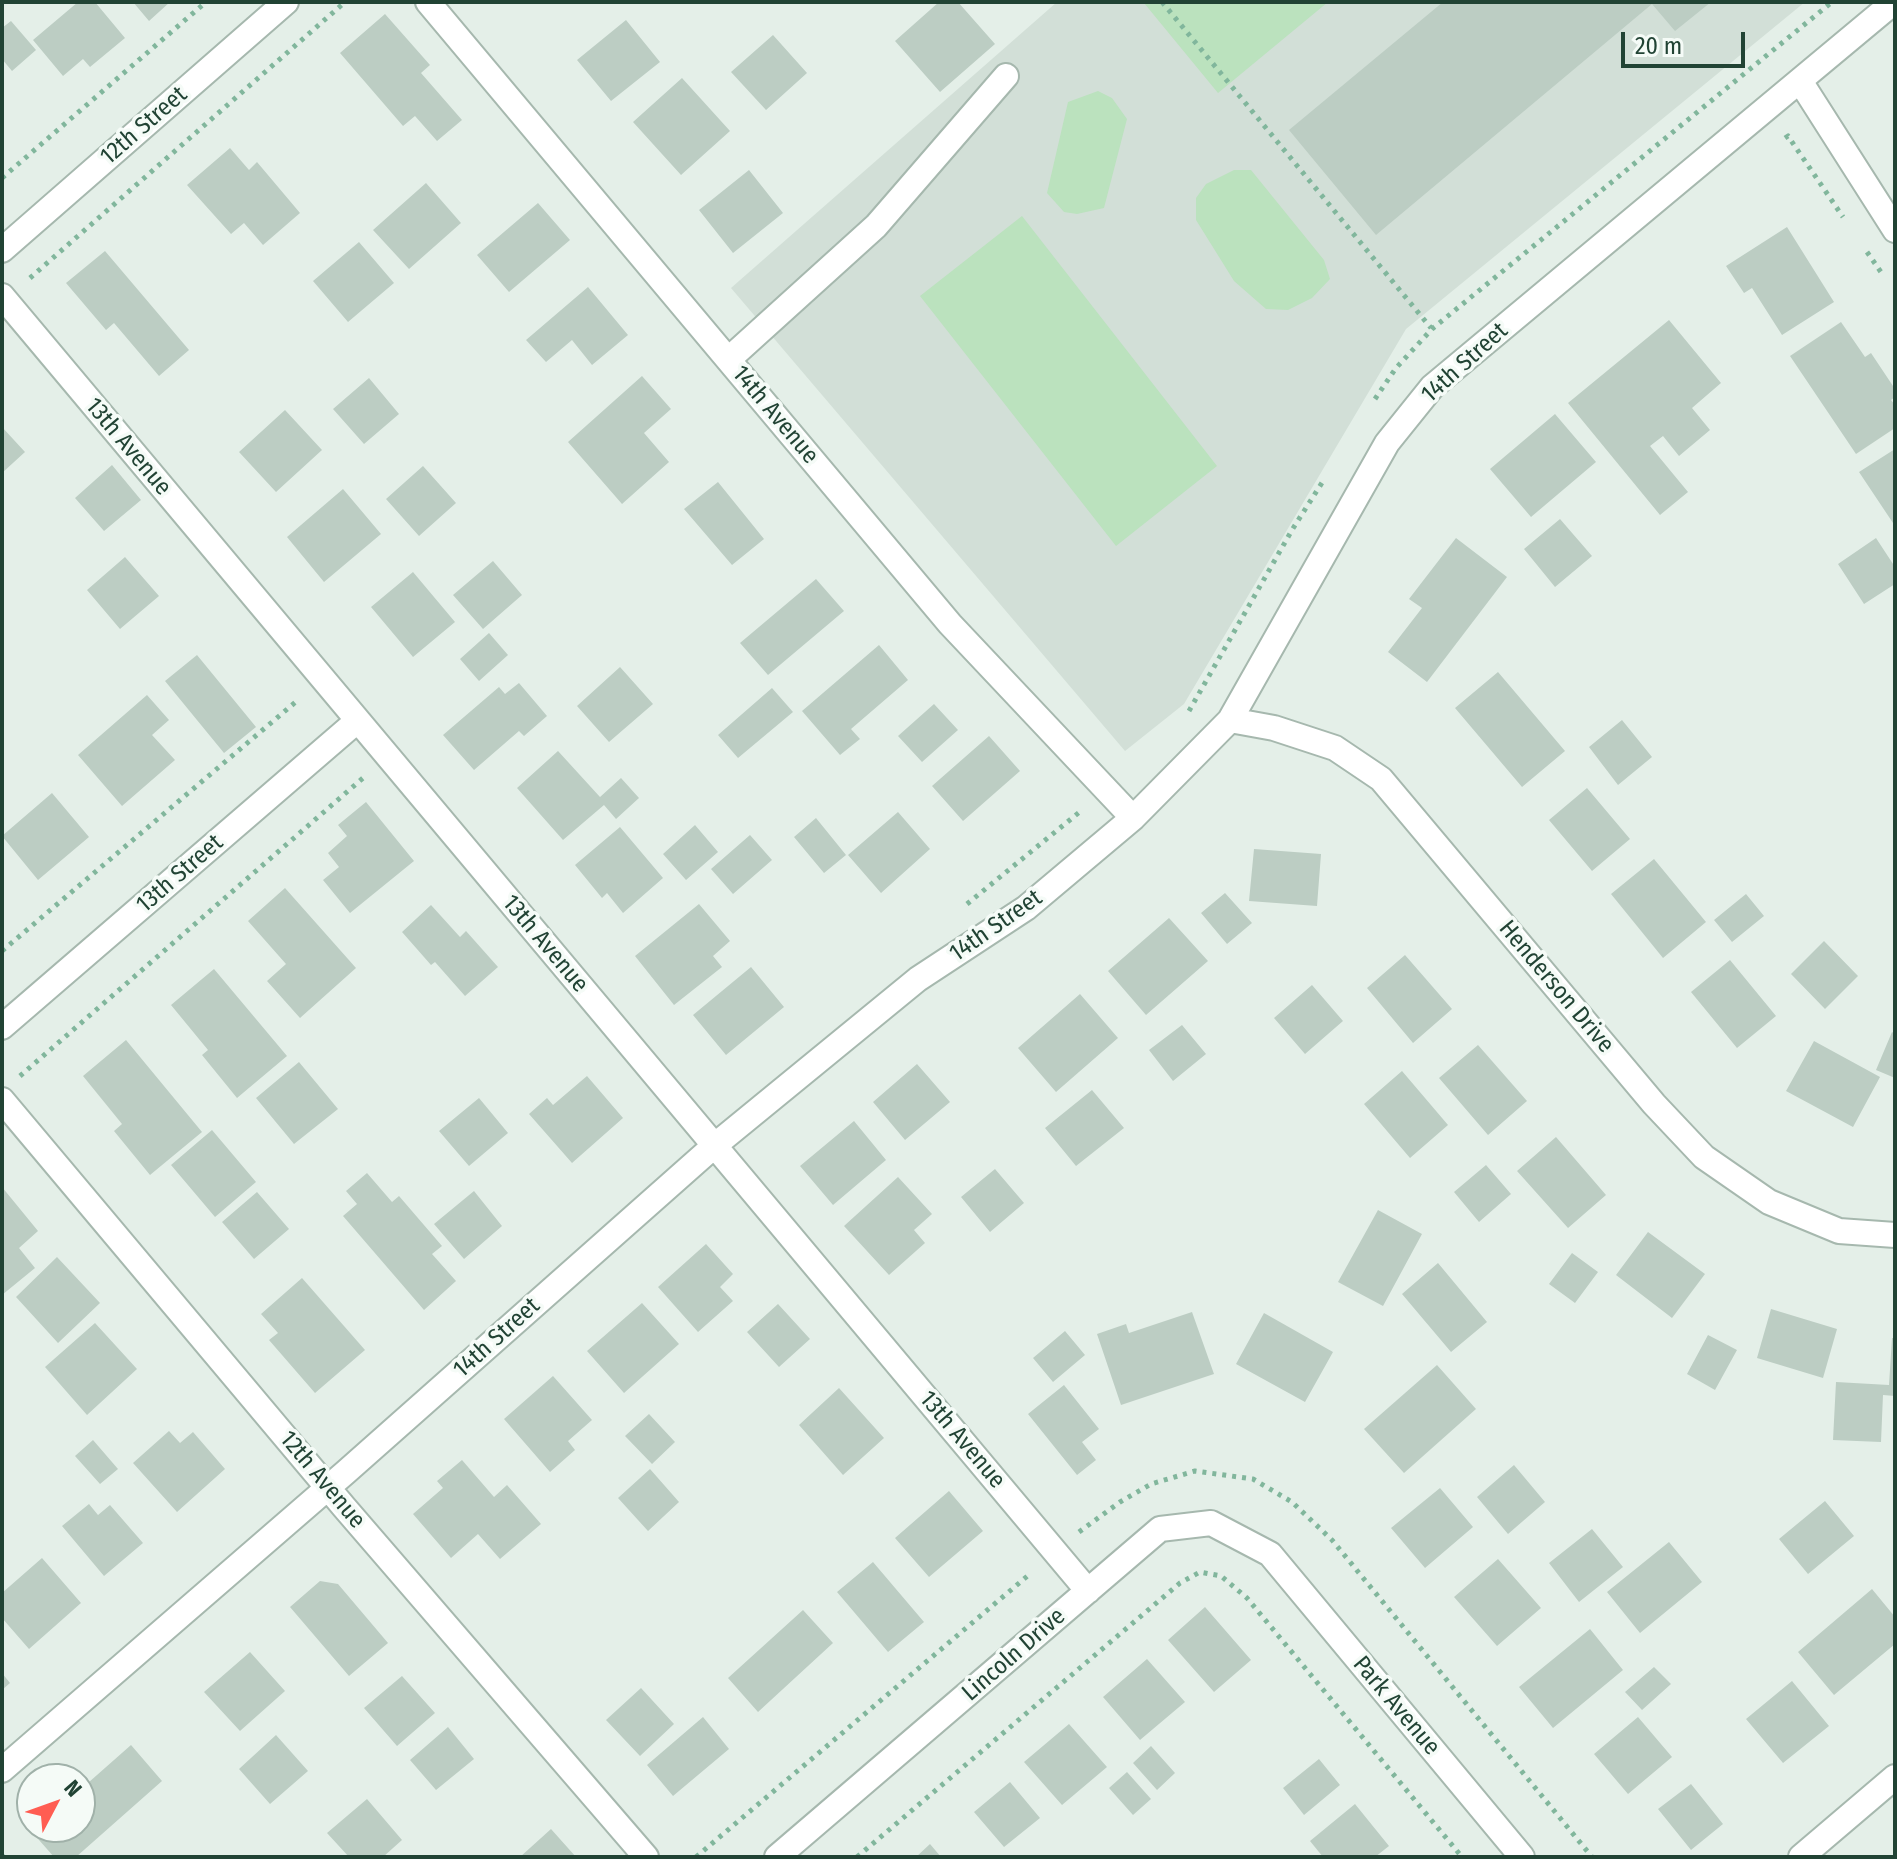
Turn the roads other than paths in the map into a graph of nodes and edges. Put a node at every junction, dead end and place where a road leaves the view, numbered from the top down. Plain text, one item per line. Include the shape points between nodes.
1 (286, 2) edge
2 (428, 2) edge
3 (1894, 2) edge
4 (1006, 76) dead end
5 (1800, 81) junction
6 (1895, 230) edge
7 (2, 250) edge
8 (12, 290) edge
9 (729, 359) junction
10 (1230, 720) junction
11 (357, 721) junction
12 (1133, 818) junction
13 (2, 1027) edge
14 (2, 1100) edge
15 (714, 1146) junction
16 (1895, 1235) edge
17 (328, 1488) junction
18 (1270, 1554) joint
19 (1088, 1591) junction
20 (2, 1770) edge
21 (1895, 1777) edge
22 (646, 1857) edge
23 (777, 1857) edge
24 (1522, 1857) edge
25 (1801, 1857) edge

1 - 7 street, 12th Street
2 - 9 street, 14th Avenue
3 - 5 street, 14th Street
4 - 9 street via 876,226
5 - 6 street
5 - 10 street, 14th Street via 1432,387 1387,443
8 - 11 street, 13th Avenue
9 - 12 street, 14th Avenue via 950,624
10 - 12 street, 14th Street
10 - 16 street, Henderson Drive via 1335,748 1381,779 1704,1157 1769,1202 1839,1231
11 - 13 street, 13th Street
11 - 15 street, 13th Avenue
12 - 15 street, 14th Street via 1026,908 918,979
14 - 17 street, 12th Avenue
15 - 17 street, 14th Street
15 - 19 street, 13th Avenue
17 - 20 street, 14th Street
17 - 22 street, 12th Avenue
18 - 19 street, Lincoln Drive via 1211,1523 1160,1529
18 - 24 street, Park Avenue
19 - 23 street, Lincoln Drive
21 - 25 street

